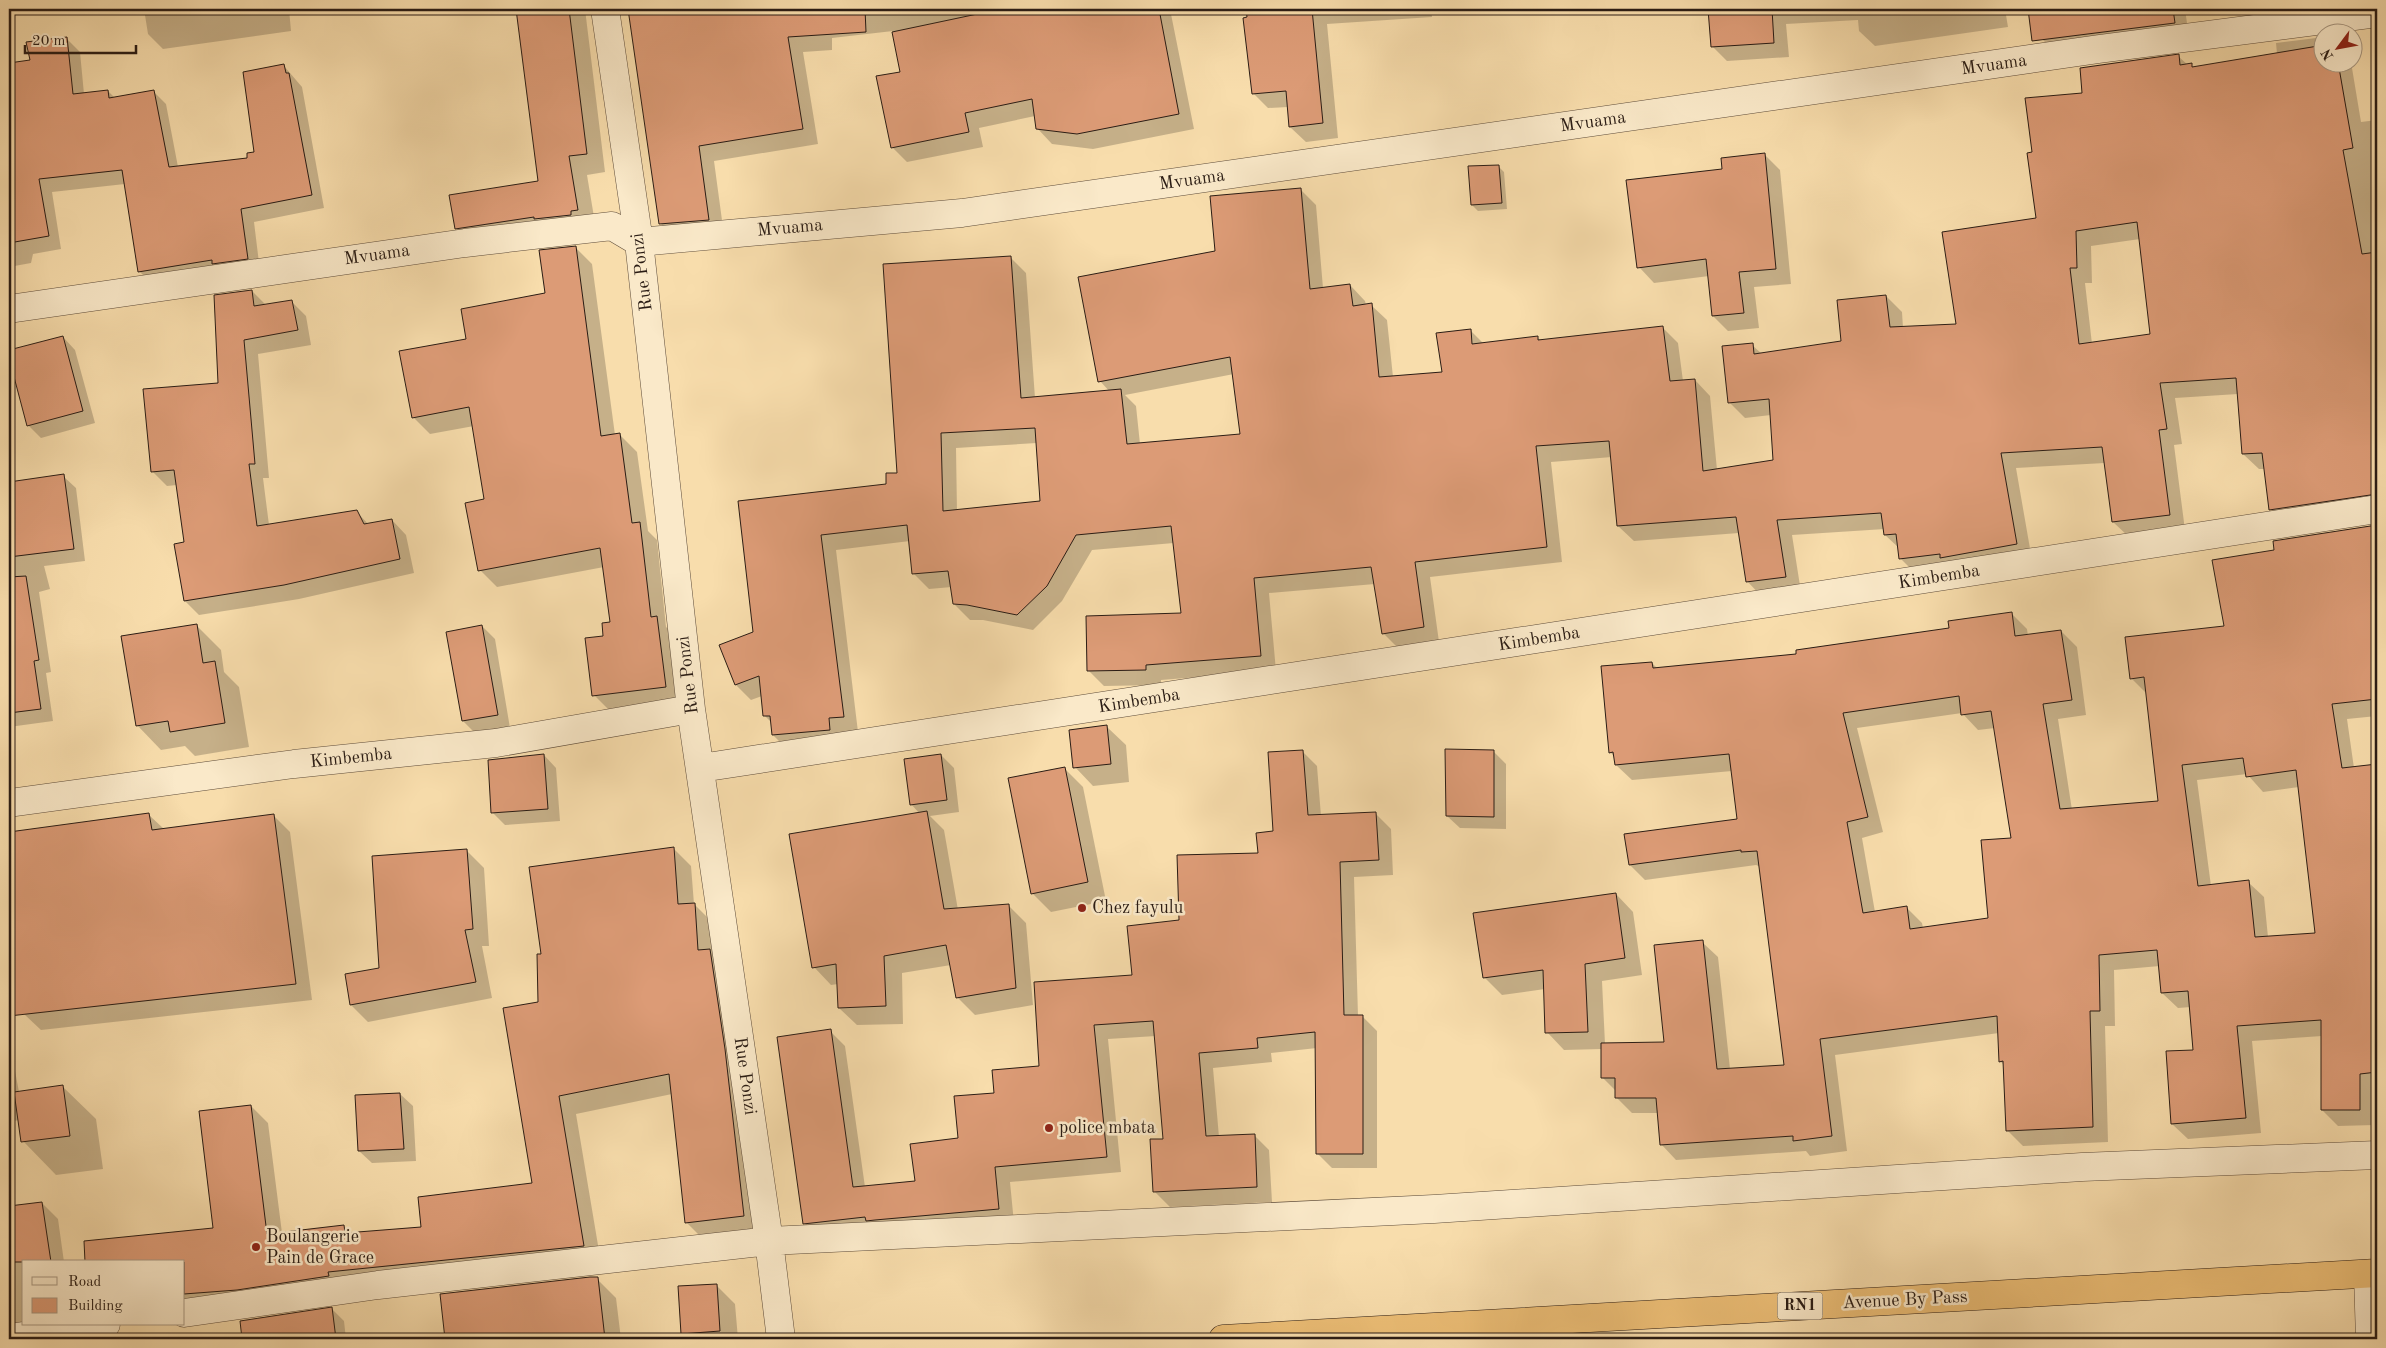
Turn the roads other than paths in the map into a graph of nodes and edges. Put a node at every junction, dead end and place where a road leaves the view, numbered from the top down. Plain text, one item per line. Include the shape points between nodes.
1 (605, 9) edge
2 (2377, 13) edge
3 (639, 242) junction
4 (9, 309) edge
5 (2377, 509) edge
6 (692, 709) junction
7 (701, 768) junction
8 (9, 803) edge
9 (2377, 1155) edge
10 (769, 1241) junction
11 (2372, 1274) edge
12 (185, 1313) edge
13 (92, 1326) edge
14 (9, 1338) edge
15 (781, 1339) edge
16 (1224, 1339) edge
17 (2370, 1339) edge

1 - 3 street, Rue Ponzi
2 - 3 street, Mvuama via 2099,49 962,213
3 - 4 street, Mvuama via 612,226 465,242
3 - 6 street, Rue Ponzi
5 - 7 street, Kimbemba
6 - 7 street, Rue Ponzi
6 - 8 street, Kimbemba via 496,743 294,764
7 - 10 street, Rue Ponzi
9 - 10 street via 2082,1166 1434,1209
10 - 12 street via 378,1285
10 - 15 street, Rue Ponzi
11 - 16 highway, Avenue By Pass / RN1
11 - 17 street
13 - 14 street

